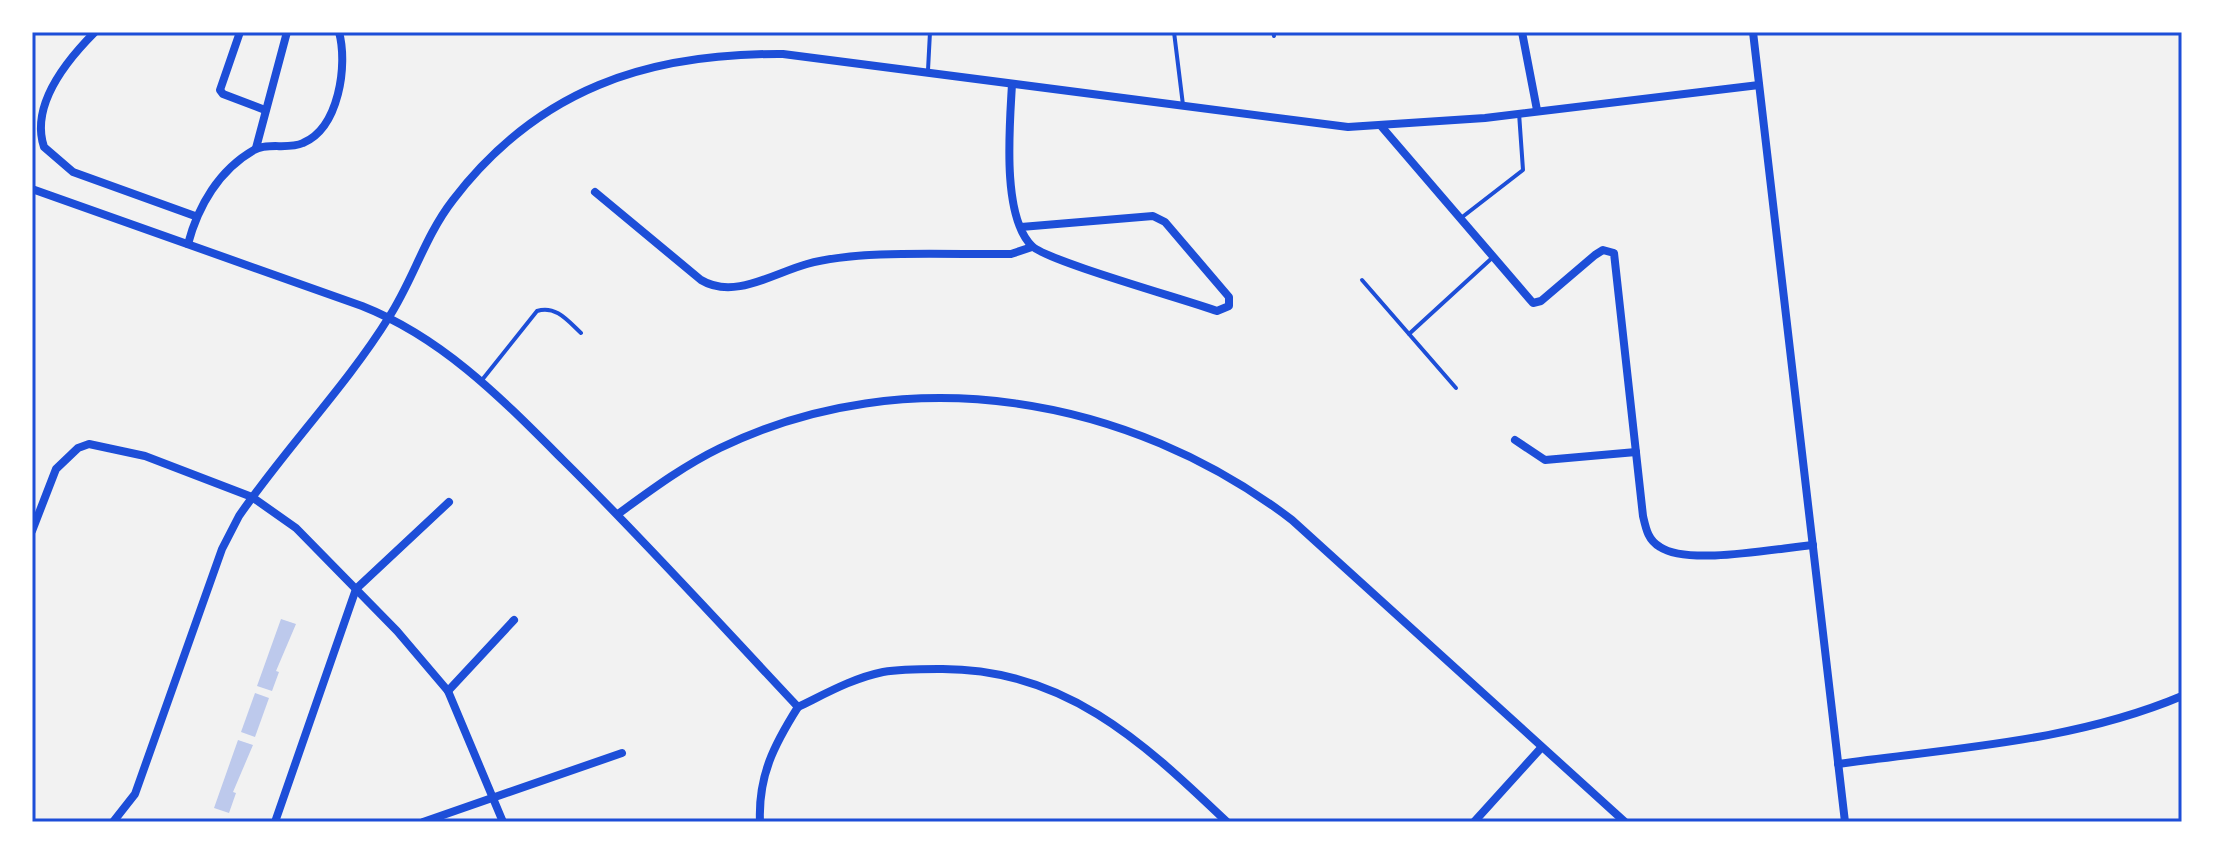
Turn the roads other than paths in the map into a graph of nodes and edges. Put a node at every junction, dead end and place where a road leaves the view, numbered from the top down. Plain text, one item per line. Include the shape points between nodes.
1 (95, 32) edge
2 (240, 32) edge
3 (287, 32) edge
4 (339, 32) edge
5 (930, 32) edge
6 (1174, 32) edge
7 (1522, 32) edge
8 (1753, 32) edge
9 (927, 73) junction
10 (1012, 84) junction
11 (1759, 85) junction
12 (1183, 107) junction
13 (265, 110) junction
14 (1537, 110) junction
15 (1519, 112) junction
16 (1381, 126) junction
17 (256, 148) junction
18 (32, 189) edge
19 (595, 192) dead end
20 (195, 216) junction
21 (1459, 219) junction
22 (1021, 227) junction
23 (188, 244) junction
24 (1032, 247) junction
25 (1492, 258) junction
26 (1362, 280) dead end
27 (390, 317) junction
28 (581, 333) dead end
29 (1409, 334) junction
30 (482, 380) junction
31 (1456, 388) dead end
32 (1515, 440) dead end
33 (1636, 452) junction
34 (252, 497) junction
35 (449, 502) dead end
36 (618, 514) junction
37 (32, 531) edge
38 (1813, 545) junction
39 (356, 589) junction
40 (514, 620) dead end
41 (448, 691) junction
42 (2182, 696) edge
43 (798, 707) junction
44 (1541, 748) junction
45 (622, 753) dead end
46 (1838, 764) junction
47 (495, 798) junction
48 (113, 822) edge
49 (275, 822) edge
50 (423, 822) edge
51 (503, 822) edge
52 (760, 822) edge
53 (1227, 822) edge
54 (1474, 822) edge
55 (1625, 822) edge
56 (1845, 822) edge

1 - 20 street via 60,72 41,125 44,147 73,172
2 - 13 street via 220,90
3 - 13 street
4 - 17 street via 343,70 324,124 301,144
5 - 9 lane
6 - 12 lane
7 - 14 street
8 - 11 street
9 - 10 street
9 - 27 street via 741,53 671,62 598,83 533,121 482,167 433,231
10 - 12 street
10 - 22 street via 1009,143
11 - 14 street
11 - 38 street
12 - 16 street via 1315,125
13 - 17 street
14 - 15 street
15 - 16 street
15 - 21 lane via 1523,170
16 - 21 street
17 - 20 street via 223,174
18 - 23 street
19 - 24 street via 717,288 829,259 1011,254
20 - 23 street
21 - 25 street
22 - 24 street
22 - 24 street via 1153,216 1165,222 1229,297 1229,306 1217,311
23 - 27 street
25 - 29 lane
25 - 33 street via 1533,303 1603,250 1614,253
26 - 29 lane
27 - 30 street
27 - 34 street
28 - 30 lane via 558,312 537,311
29 - 31 lane
30 - 36 street
32 - 33 street via 1545,460
33 - 38 street via 1647,531 1662,549 1692,556
34 - 37 street via 145,456 89,444 56,469
34 - 39 street via 296,528
34 - 48 street via 222,549 135,794
35 - 39 street
36 - 43 street
36 - 44 street via 673,474 721,448 826,413 932,397 1025,403 1081,416 1188,455 1262,497
38 - 46 street
39 - 41 street
39 - 49 street
40 - 41 street
41 - 47 street
42 - 46 street via 2047,736
43 - 52 street via 763,774
43 - 53 street via 848,683 894,671 956,669 1046,686 1141,742
44 - 54 street
44 - 55 street
45 - 47 street
46 - 56 street
47 - 50 street
47 - 51 street

